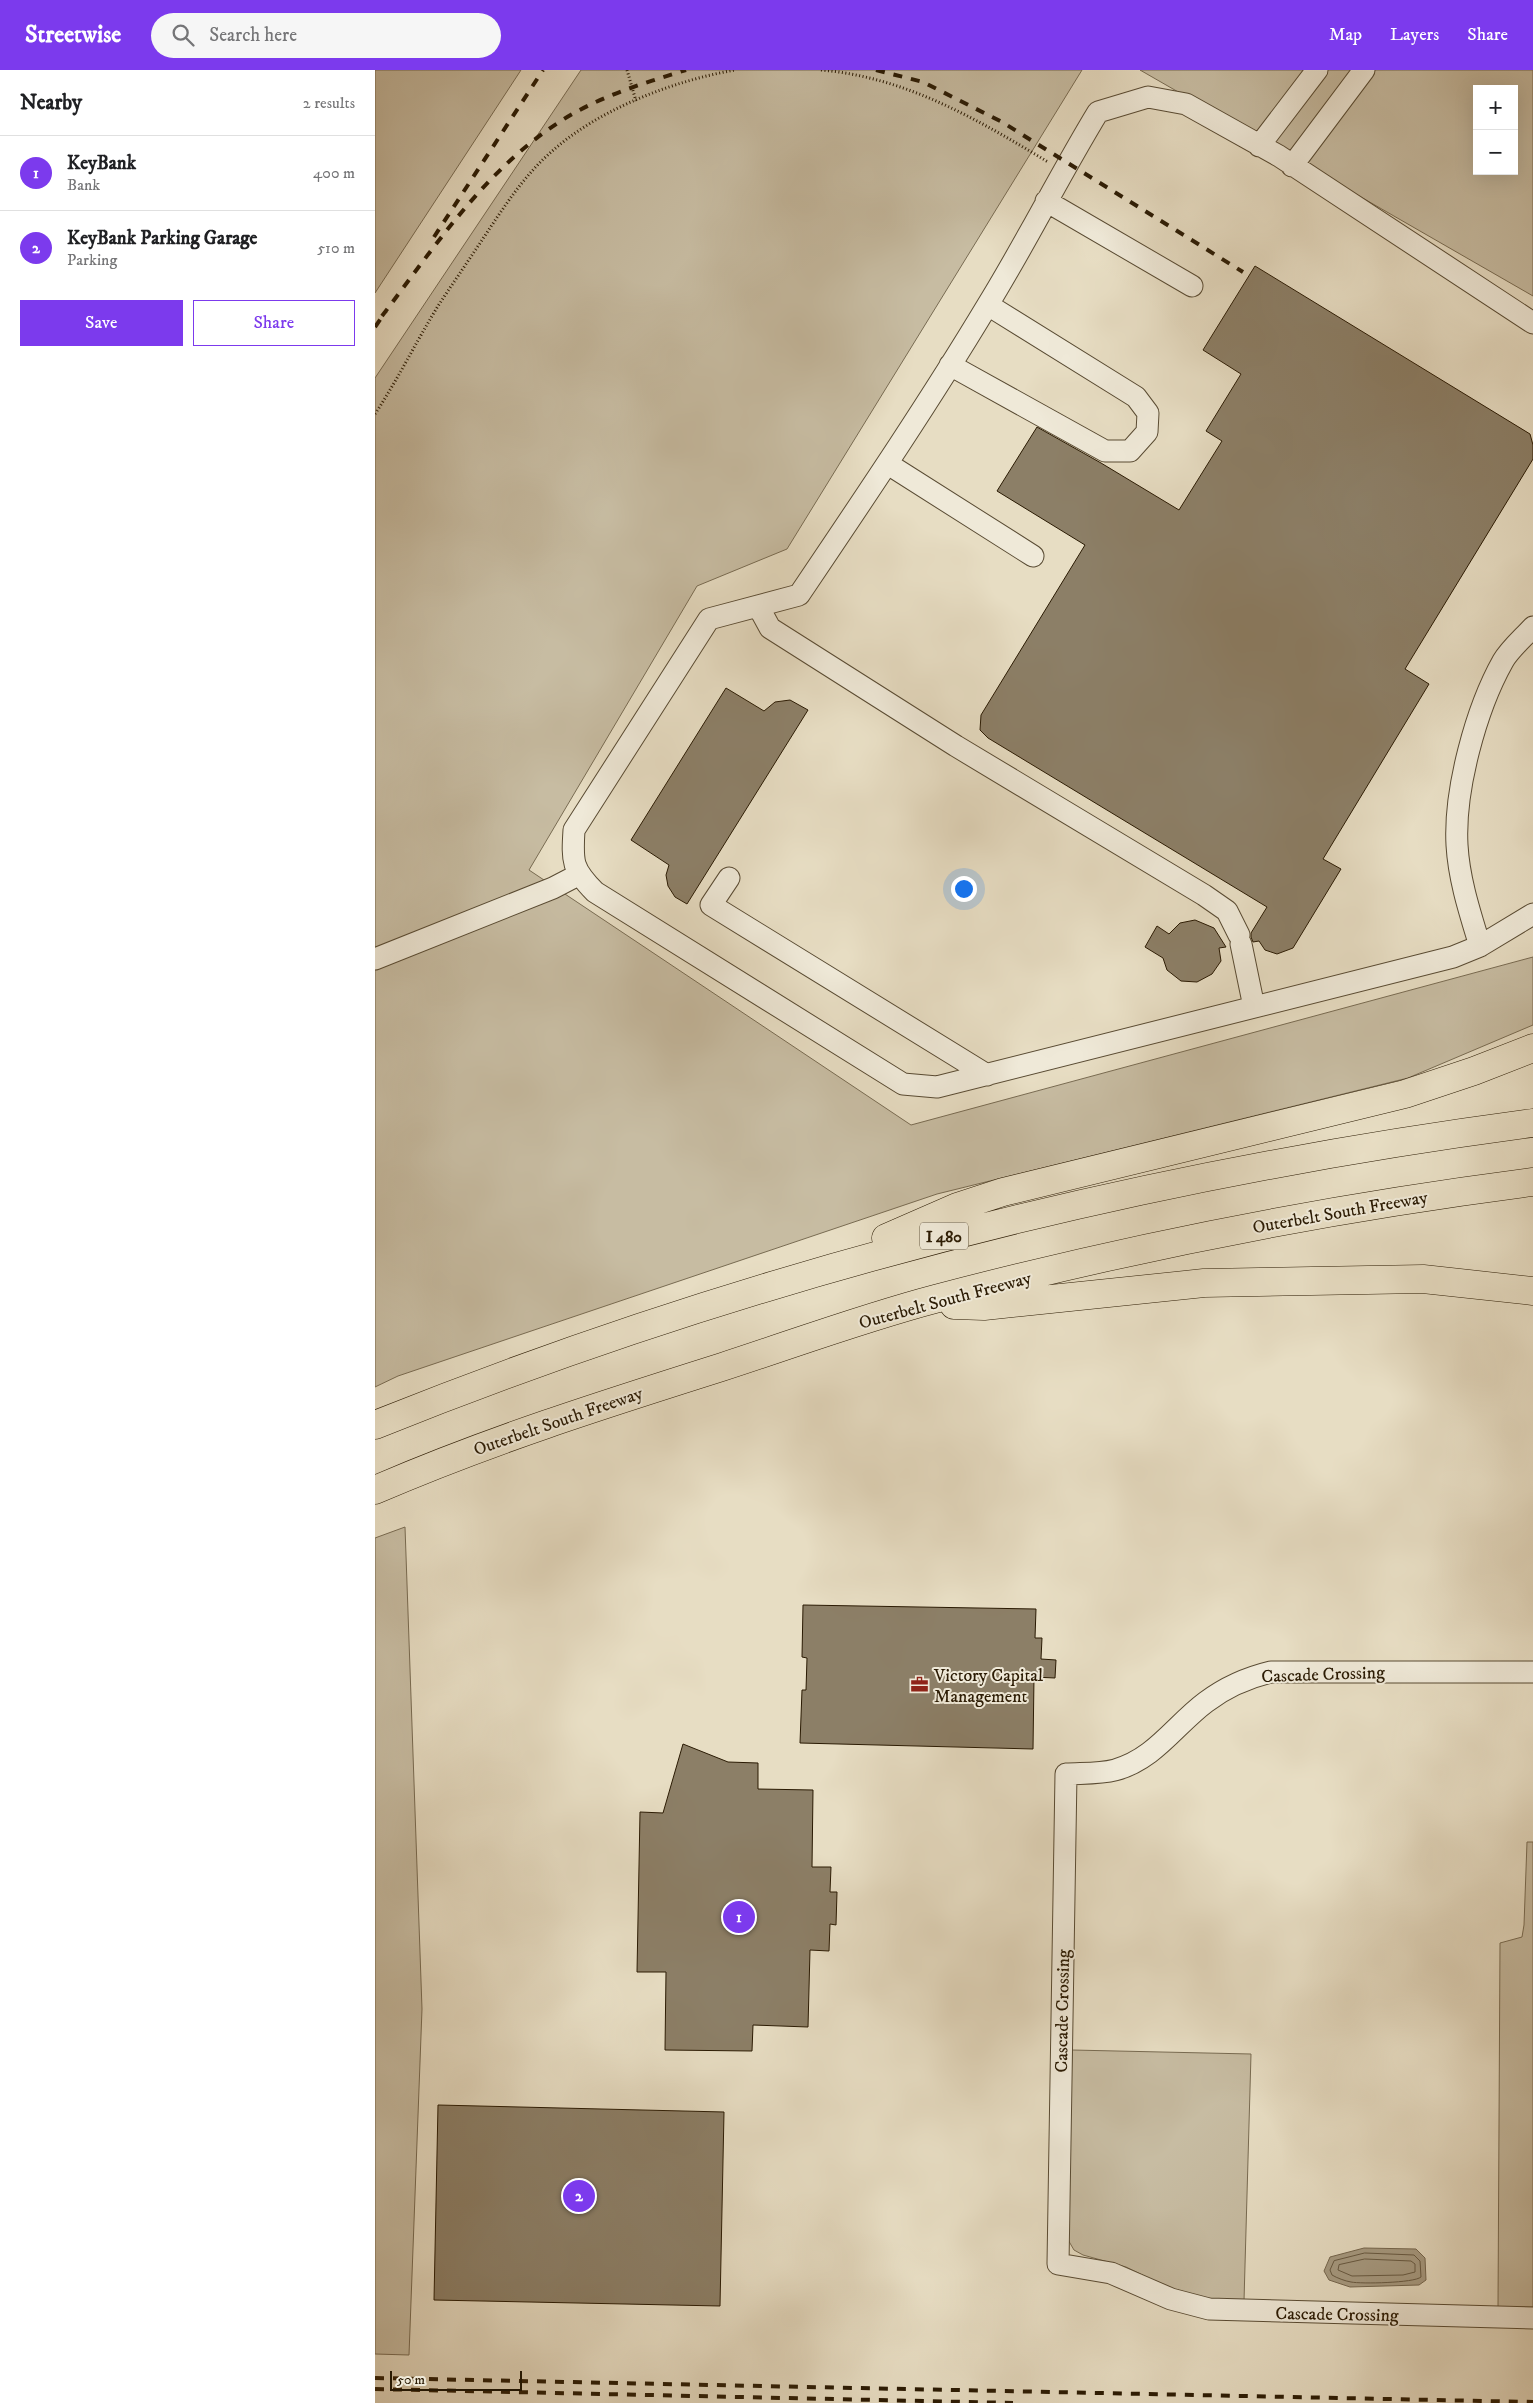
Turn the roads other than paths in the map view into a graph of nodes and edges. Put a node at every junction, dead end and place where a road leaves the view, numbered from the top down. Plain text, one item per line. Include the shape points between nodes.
1 (1317, 70) edge
2 (1364, 70) edge
3 (1259, 146) junction
4 (1292, 166) junction
5 (1046, 201) junction
6 (1192, 286) dead end
7 (988, 305) junction
8 (1533, 323) edge
9 (950, 365) junction
10 (888, 464) junction
11 (1033, 556) dead end
12 (758, 606) junction
13 (1533, 627) edge
14 (578, 875) junction
15 (729, 878) dead end
16 (1533, 914) edge
17 (1480, 946) junction
18 (375, 959) edge
19 (1254, 1007) junction
20 (1533, 1048) edge
21 (987, 1075) junction
22 (1533, 1123) edge
23 (1533, 1182) edge
24 (825, 1268) junction
25 (1533, 1291) edge
26 (932, 1300) junction
27 (375, 1425) edge
28 (375, 1490) edge
29 (1533, 1672) edge
30 (1533, 2318) edge

1 - 3 lane
2 - 4 lane
3 - 4 lane
3 - 5 lane via 1186,104 1148,97 1098,112
4 - 8 lane
5 - 6 lane
5 - 7 lane
7 - 9 lane
7 - 9 lane via 1136,397 1148,413 1147,432 1130,451 1105,451
9 - 10 lane
10 - 11 lane
10 - 12 lane via 799,595
12 - 14 lane via 709,619 574,830 572,852
12 - 19 lane via 770,628 1227,911 1240,939
13 - 17 lane via 1503,660 1476,720 1461,788 1457,844 1465,897
14 - 18 lane
14 - 21 lane via 595,892 903,1084 937,1087
15 - 21 lane via 711,905
16 - 17 lane
17 - 19 lane via 1453,957
19 - 21 lane
20 - 24 highway via 1405,1094 1003,1192 925,1219
22 - 24 highway, I 480 via 1309,1156 1182,1181 977,1227
23 - 26 highway, Outerbelt South Freeway via 1343,1210 1231,1231
24 - 27 highway, I 480 via 632,1329 471,1386
25 - 26 highway via 1395,1279 1195,1284 984,1306 946,1305
26 - 28 highway, Outerbelt South Freeway via 548,1422
29 - 30 lane, Cascade Crossing via 1271,1672 1230,1686 1205,1703 1160,1746 1139,1760 1116,1770 1066,1774 1058,2264 1111,2273 1171,2299 1209,2309

